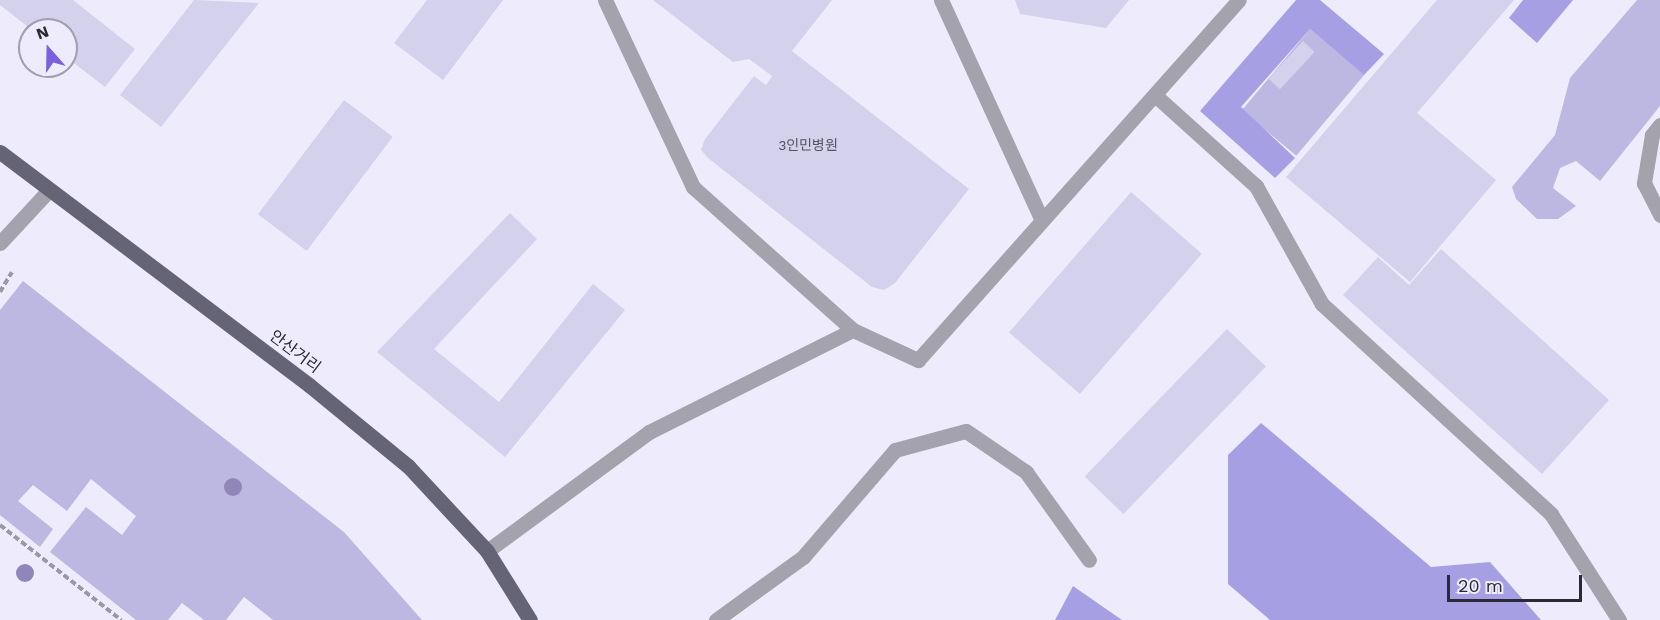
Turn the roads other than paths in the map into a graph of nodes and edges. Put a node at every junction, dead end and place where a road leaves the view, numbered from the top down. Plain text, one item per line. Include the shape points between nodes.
1 (605, 0) edge
2 (941, 0) edge
3 (1239, 0) edge
4 (1156, 96) junction
5 (1660, 124) edge
6 (0, 152) edge
7 (49, 190) junction
8 (1660, 214) edge
9 (1041, 218) junction
10 (0, 243) edge
11 (853, 330) junction
12 (487, 551) junction
13 (1089, 560) dead end
14 (530, 620) edge
15 (716, 620) edge
16 (1619, 620) edge

1 - 11 street via 693,187
2 - 9 street
3 - 4 street
4 - 9 street
4 - 16 street via 1256,186 1322,304 1551,514
5 - 8 street via 1652,135 1644,183
6 - 7 main road, 안산거리
7 - 10 street
7 - 12 main road, 안산거리 via 309,385 408,466
9 - 11 street via 918,360
11 - 12 street via 650,432
12 - 14 main road, 안산거리
13 - 15 street via 1026,472 966,431 895,450 803,557

